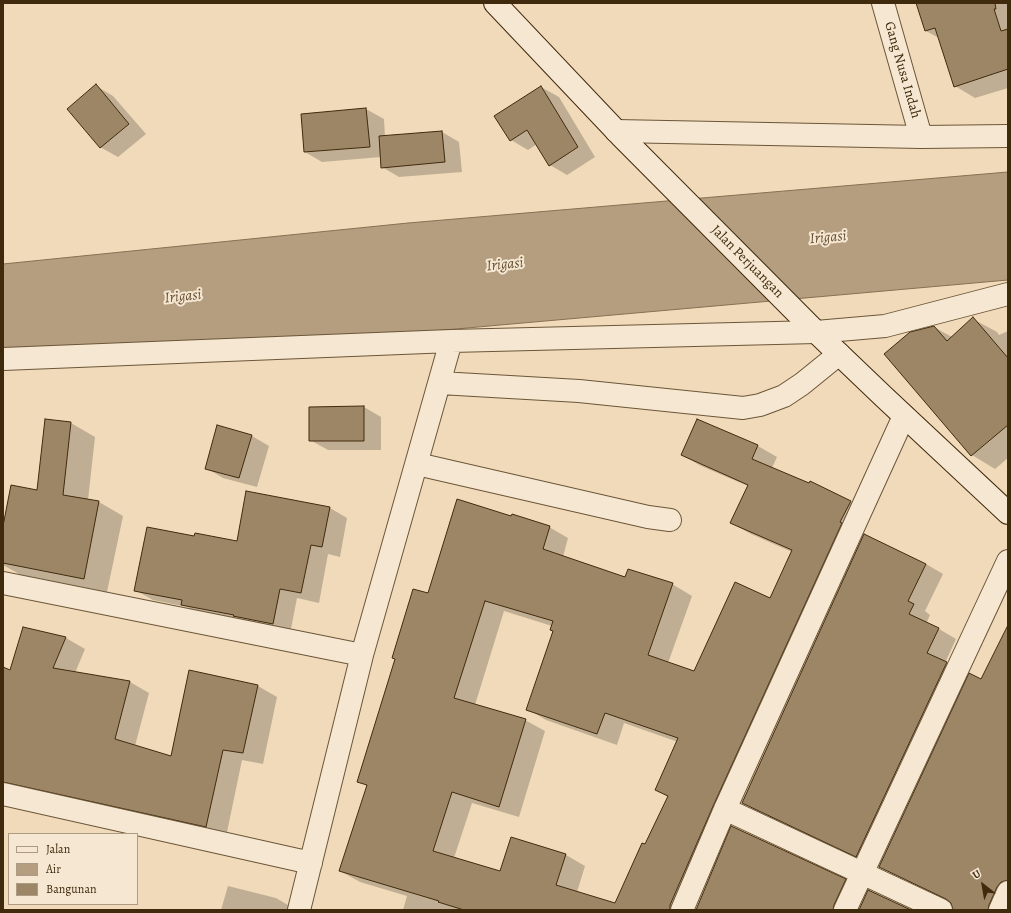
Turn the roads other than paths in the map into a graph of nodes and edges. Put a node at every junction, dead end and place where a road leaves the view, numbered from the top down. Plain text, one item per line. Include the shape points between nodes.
1 (495, 3) edge
2 (883, 3) edge
3 (618, 133) junction
4 (1008, 136) edge
5 (921, 137) junction
6 (1008, 294) edge
7 (811, 327) junction
8 (451, 341) junction
9 (839, 354) junction
10 (3, 359) edge
11 (440, 383) junction
12 (904, 416) junction
13 (417, 464) junction
14 (1008, 513) edge
15 (670, 520) dead end
16 (1008, 561) edge
17 (3, 583) edge
18 (362, 655) junction
19 (3, 794) edge
20 (726, 809) junction
21 (311, 863) junction
22 (861, 873) junction
23 (1008, 892) edge
24 (299, 910) edge
25 (682, 910) edge
26 (845, 910) edge
27 (941, 910) edge
28 (1000, 910) edge

1 - 3 street, Jalan Perjuangan
2 - 5 street, Gang Nusa Indah
3 - 5 street
3 - 7 street, Jalan Perjuangan
4 - 5 street
6 - 7 street via 885,326
7 - 8 street
7 - 9 street, Jalan Perjuangan
8 - 10 street
8 - 11 street
9 - 11 street via 784,396 743,408 579,391
9 - 12 street, Jalan Perjuangan
11 - 13 street
12 - 14 street, Jalan Perjuangan
12 - 20 street
13 - 15 street
13 - 18 street
16 - 22 street
17 - 18 street
18 - 21 street
19 - 21 street
20 - 22 street
20 - 25 street
21 - 24 street
22 - 26 street
22 - 27 street
23 - 28 street

